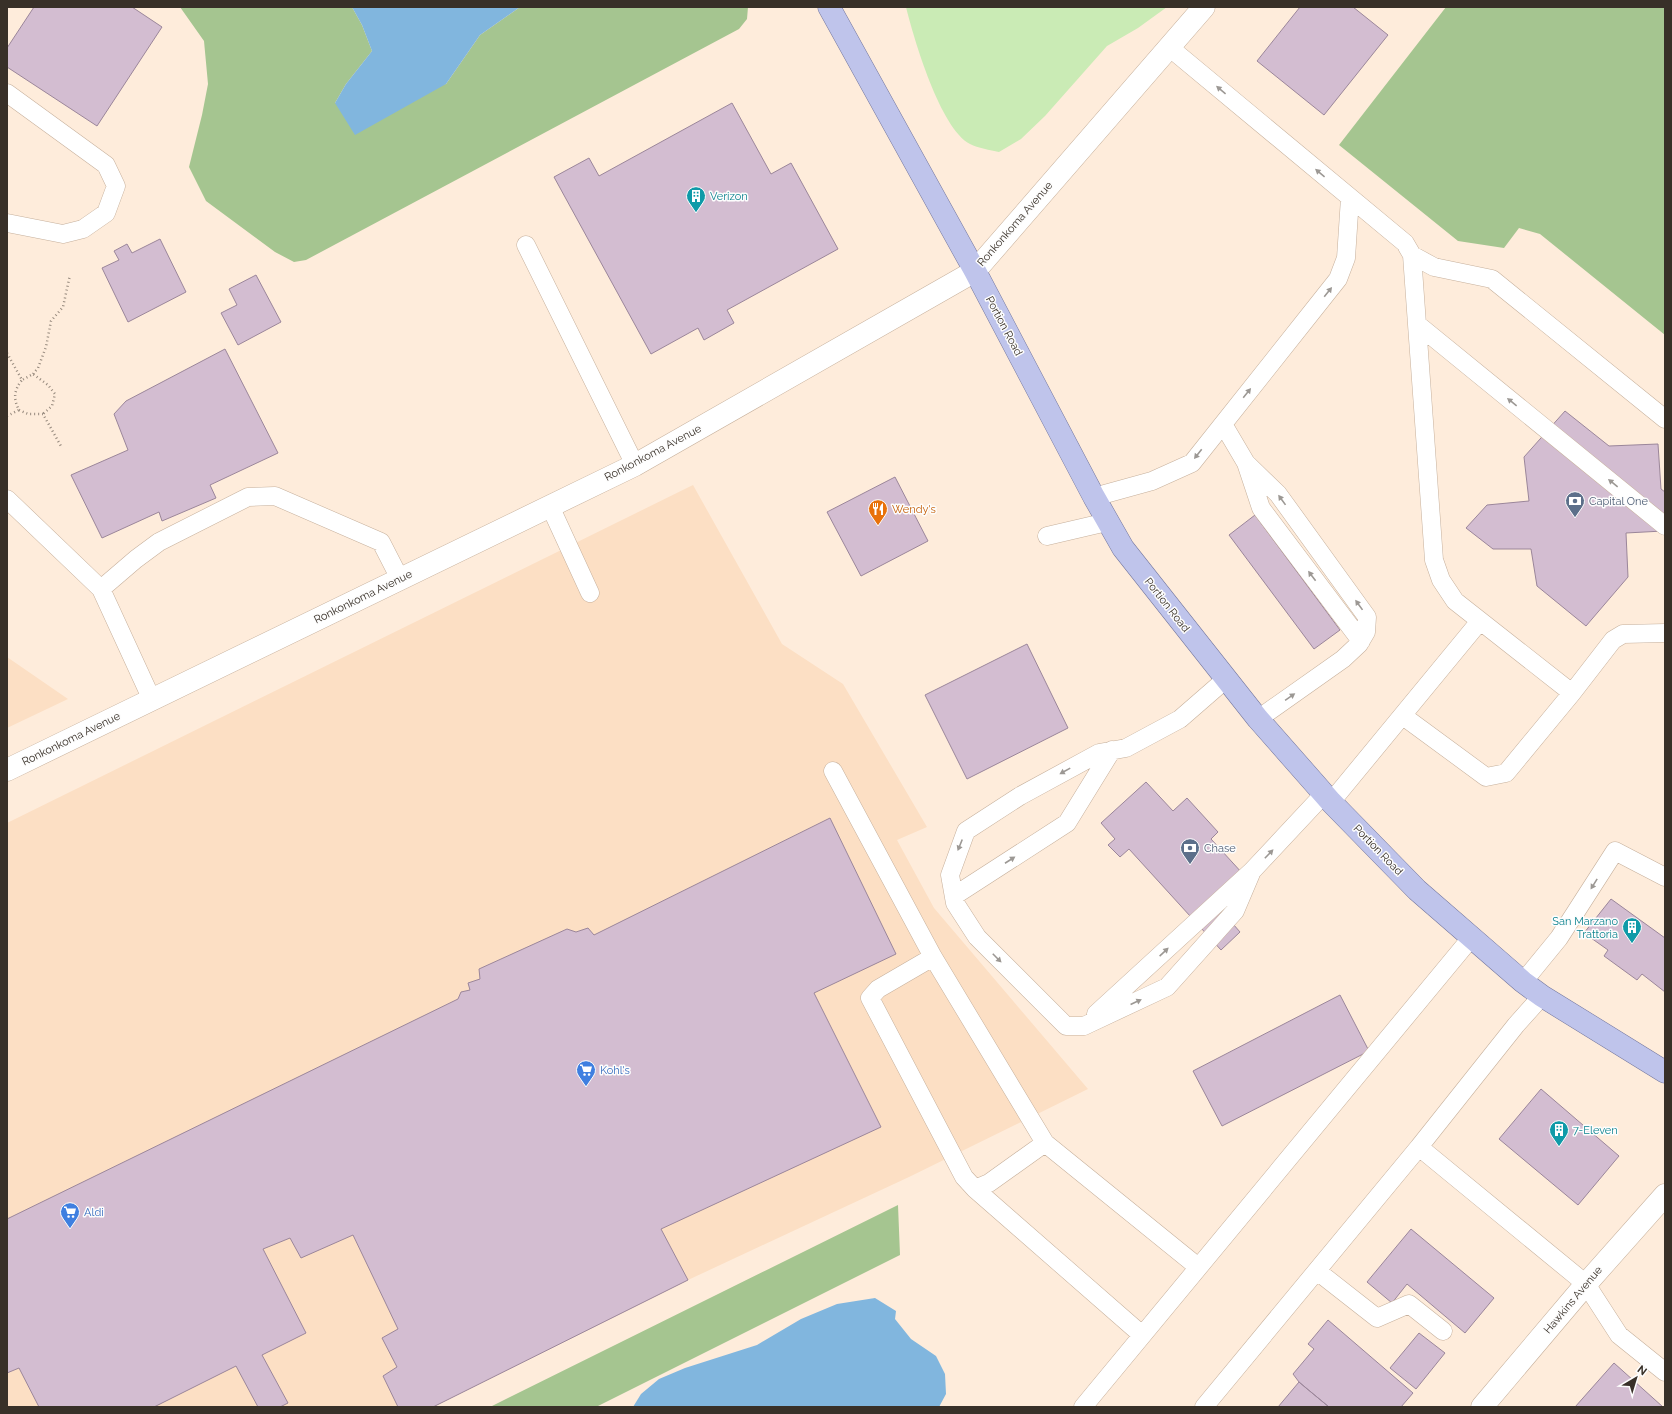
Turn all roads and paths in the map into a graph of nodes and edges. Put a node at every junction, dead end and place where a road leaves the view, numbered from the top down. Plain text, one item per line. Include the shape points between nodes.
1 (829, 7) edge
2 (1204, 7) edge
3 (1169, 47) junction
4 (7, 93) edge
5 (1350, 198) junction
6 (7, 222) edge
7 (526, 245) dead end
8 (1412, 255) junction
9 (975, 271) junction
10 (70, 276) dead end
11 (1417, 324) junction
12 (7, 353) edge
13 (33, 374) junction
14 (22, 380) junction
15 (19, 410) junction
16 (43, 414) junction
17 (7, 416) edge
18 (1665, 418) edge
19 (1223, 424) junction
20 (62, 448) dead end
21 (634, 465) junction
22 (1094, 497) junction
23 (7, 499) edge
24 (550, 506) junction
25 (1107, 522) junction
26 (1665, 526) edge
27 (1047, 536) dead end
28 (400, 579) junction
29 (101, 589) junction
30 (590, 593) dead end
31 (1480, 621) junction
32 (1665, 633) edge
33 (1226, 680) junction
34 (1572, 693) junction
35 (152, 700) junction
36 (1403, 716) junction
37 (1258, 719) junction
38 (1106, 752) junction
39 (7, 770) edge
40 (833, 771) dead end
41 (1328, 798) junction
42 (1252, 871) junction
43 (1665, 877) edge
44 (954, 896) junction
45 (1471, 938) junction
46 (933, 957) junction
47 (1523, 982) junction
48 (1542, 996) junction
49 (1084, 1026) junction
50 (1665, 1072) edge
51 (1045, 1143) junction
52 (1419, 1147) junction
53 (975, 1188) junction
54 (1665, 1195) edge
55 (1198, 1267) junction
56 (1317, 1271) junction
57 (1586, 1284) junction
58 (1443, 1330) dead end
59 (1142, 1335) junction
60 (1665, 1372) edge
61 (1082, 1407) edge
62 (1204, 1407) edge
63 (1482, 1407) edge

1 - 9 main road, Portion Road
2 - 3 street, Ronkonkoma Avenue
5 -> 3 lane
3 - 9 street, Ronkonkoma Avenue
4 - 6 lane via 106,166 116,186 106,213 83,229 63,234
5 - 8 lane via 1405,243
19 -> 5 lane via 1338,279 1346,258
7 - 21 lane
8 - 11 lane
8 - 18 lane via 1434,267 1492,279
9 - 21 street, Ronkonkoma Avenue
9 - 22 main road, Portion Road
10 - 13 path via 63,307 52,321 46,347
26 -> 11 lane
11 - 31 lane via 1434,560 1441,580 1455,601
12 - 14 path
13 - 14 path
13 - 16 path via 56,394 52,406
14 - 15 path via 15,395
15 - 16 path via 28,414
15 - 17 path
16 - 20 path
19 -> 22 lane via 1192,463 1152,481
37 -> 19 lane via 1343,658 1361,641 1366,632 1367,617 1278,494 1246,463
21 - 24 street, Ronkonkoma Avenue
22 - 25 main road, Portion Road
23 - 29 lane
24 - 28 street, Ronkonkoma Avenue
24 - 30 lane
25 - 27 lane
25 - 33 main road, Portion Road via 1122,548
28 - 29 lane via 381,542 275,496 248,497 159,542
28 - 35 street, Ronkonkoma Avenue
29 - 35 lane
31 - 34 lane
31 - 36 lane
32 - 34 lane via 1624,634 1612,640
33 - 37 main road, Portion Road
33 - 38 lane via 1180,719 1126,748
34 - 36 lane via 1506,773 1486,777
35 - 39 street, Ronkonkoma Avenue
36 - 41 lane
37 - 41 main road, Portion Road
44 -> 38 lane via 1066,823
38 -> 44 lane via 1020,796 966,831 950,875
40 - 46 lane
42 -> 41 lane
41 - 45 main road, Portion Road via 1417,890
49 -> 42 lane
49 -> 42 lane via 1167,987 1235,911
43 -> 47 lane via 1615,851 1559,938
44 -> 49 lane via 955,903 977,937 1060,1021 1066,1026
45 - 47 main road, Portion Road
45 - 55 lane
46 - 51 lane
46 - 53 lane via 878,989 870,998 964,1177
47 - 48 main road, Portion Road
48 - 50 main road, Portion Road
48 - 52 lane
51 - 53 lane via 989,1183
51 - 55 lane
52 - 56 lane
52 - 57 lane
53 - 59 lane
54 - 57 street, Hawkins Avenue
55 - 59 lane
56 - 58 lane via 1377,1318 1409,1304
56 - 62 lane
57 - 60 lane via 1620,1335
57 - 63 street, Hawkins Avenue
59 - 61 lane

